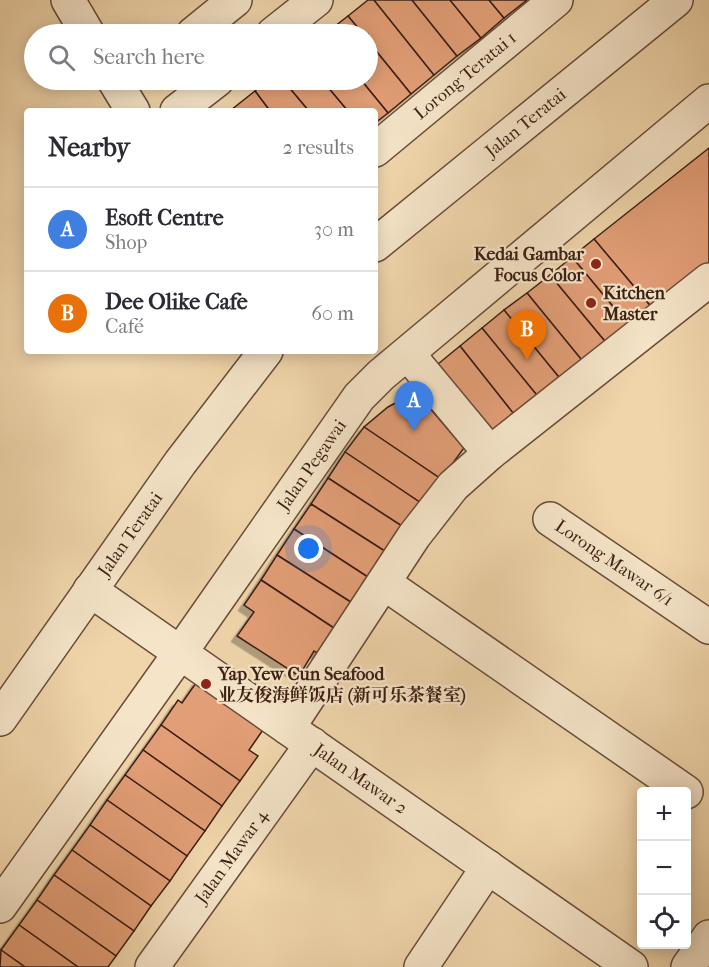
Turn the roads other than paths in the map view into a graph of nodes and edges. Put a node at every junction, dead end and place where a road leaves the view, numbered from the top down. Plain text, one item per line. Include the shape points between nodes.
1 (68, 0) edge
2 (235, 0) edge
3 (316, 0) edge
4 (556, 0) edge
5 (676, 0) edge
6 (82, 24) edge
7 (205, 24) edge
8 (286, 24) edge
9 (204, 90) edge
10 (709, 101) edge
11 (181, 108) edge
12 (378, 148) edge
13 (378, 243) edge
14 (709, 280) edge
15 (264, 354) edge
16 (408, 354) junction
17 (490, 453) junction
18 (550, 519) dead end
19 (384, 583) junction
20 (90, 590) junction
21 (709, 627) edge
22 (180, 653) junction
23 (0, 719) edge
24 (300, 736) junction
25 (679, 787) edge
26 (691, 795) edge
27 (709, 808) edge
28 (489, 867) junction
29 (0, 906) edge
30 (709, 937) edge
31 (152, 967) edge
32 (421, 967) edge
33 (631, 967) edge
34 (687, 967) edge

1 - 6 street
2 - 7 street
3 - 8 street
4 - 12 street, Lorong Teratai 1
5 - 13 street, Jalan Teratai
9 - 11 street
10 - 16 street, Jalan Pegawai
14 - 17 street, Jalan Mawar 4
15 - 20 street, Jalan Teratai
16 - 17 street
16 - 22 street, Jalan Pegawai via 359,397
17 - 19 street, Jalan Mawar 4 via 435,507
18 - 21 street, Lorong Mawar 6/1
19 - 24 street, Jalan Mawar 4
19 - 25 street
20 - 22 street, Jalan Mawar 2
20 - 23 street, Jalan Teratai
22 - 24 street, Jalan Mawar 2
22 - 29 street, Jalan Pegawai
24 - 28 street, Jalan Mawar 2
24 - 31 street, Jalan Mawar 4
26 - 27 street
28 - 32 street
28 - 33 street, Jalan Mawar 2
30 - 34 street

